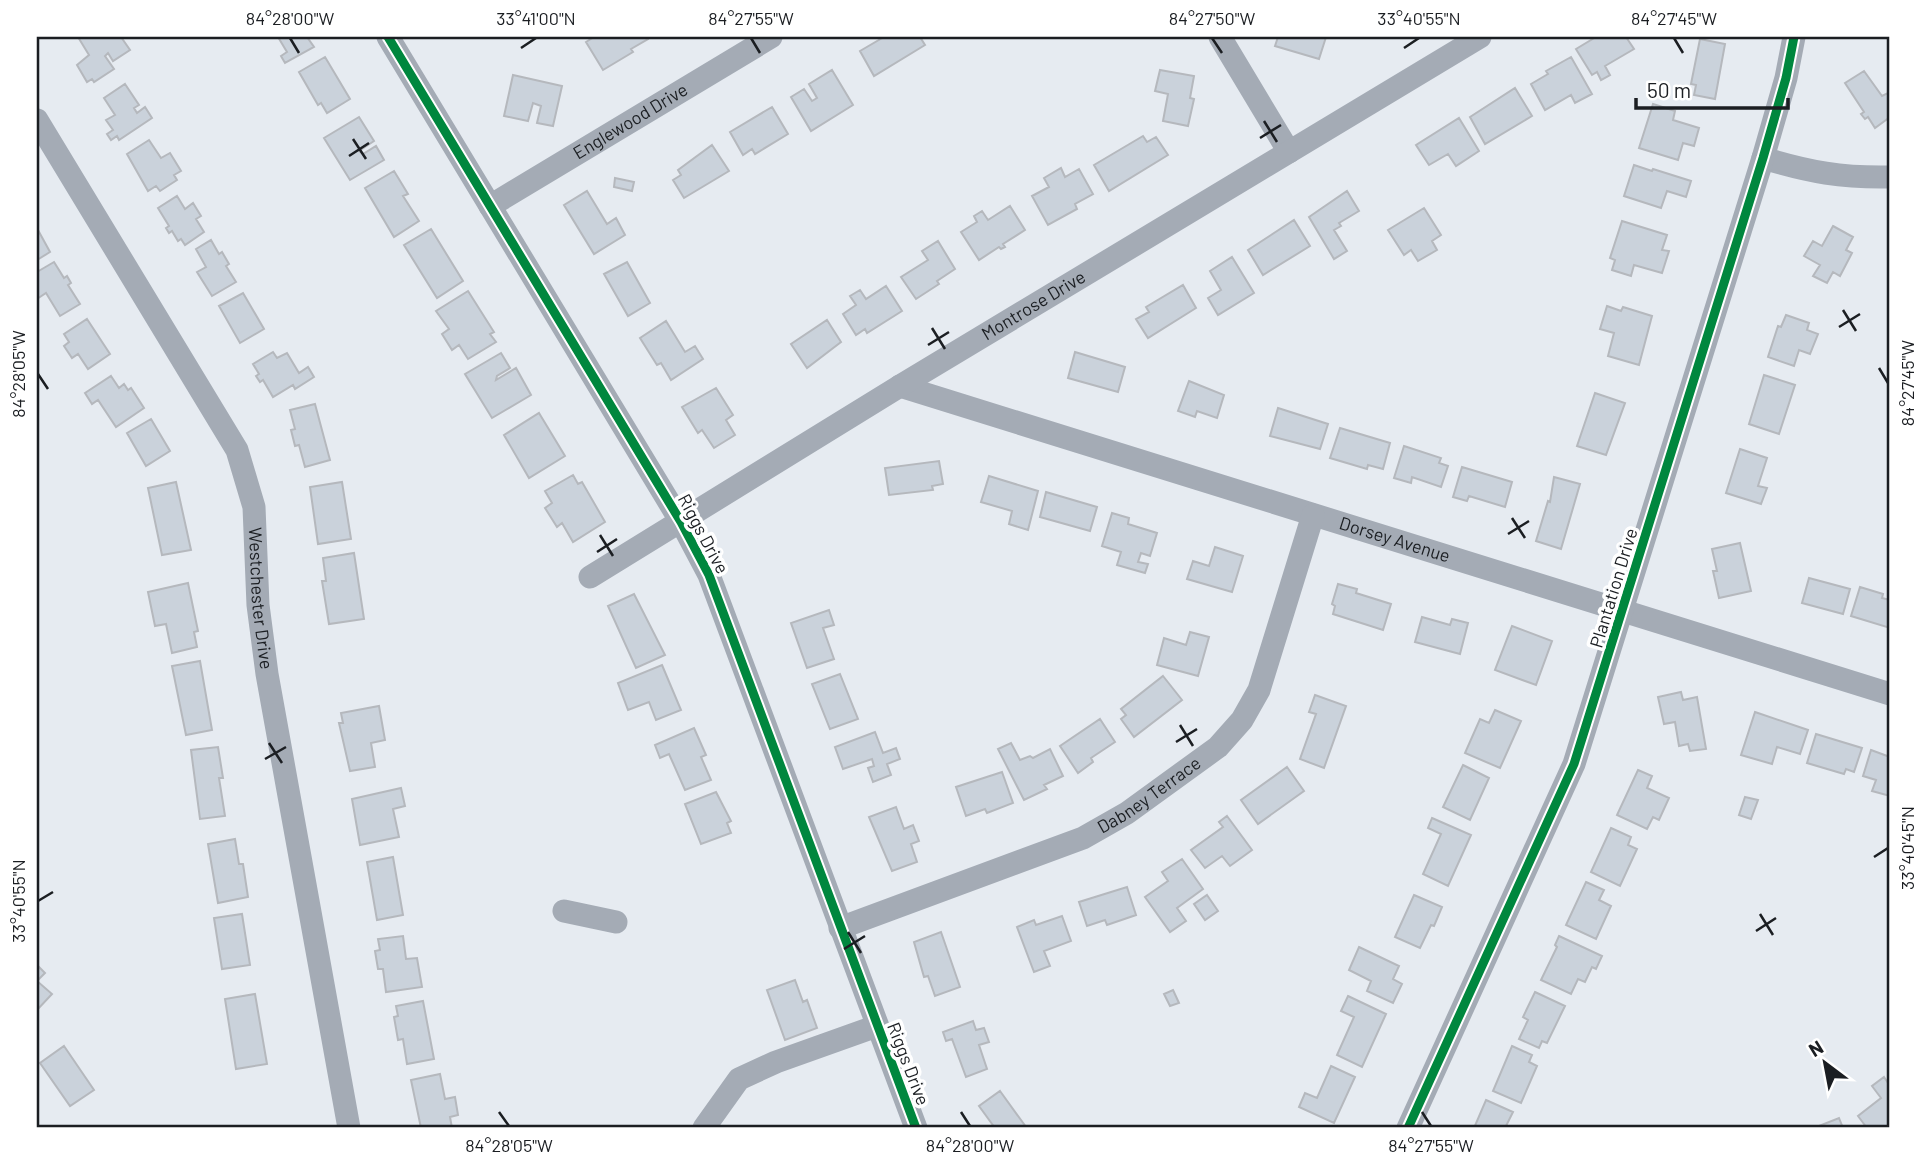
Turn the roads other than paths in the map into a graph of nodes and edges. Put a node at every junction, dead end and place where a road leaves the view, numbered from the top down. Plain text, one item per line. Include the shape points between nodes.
1 (388, 37) edge
2 (771, 37) edge
3 (1220, 37) edge
4 (1480, 37) edge
5 (1794, 37) edge
6 (37, 120) edge
7 (1289, 152) junction
8 (1763, 158) junction
9 (1890, 177) edge
10 (491, 206) junction
11 (900, 386) junction
12 (1313, 514) junction
13 (681, 522) junction
14 (590, 577) dead end
15 (1624, 611) junction
16 (1890, 694) edge
17 (564, 911) dead end
18 (617, 922) dead end
19 (840, 928) junction
20 (877, 1026) junction
21 (349, 1128) edge
22 (704, 1128) edge
23 (916, 1128) edge
24 (1408, 1128) edge

1 - 10 street, Riggs Drive
2 - 10 street, Englewood Drive
3 - 7 street
4 - 7 street, Montrose Drive
5 - 8 street, Plantation Drive
6 - 21 street, Westchester Drive via 237,450 254,507 265,660
7 - 11 street, Montrose Drive
8 - 9 street via 1819,173
8 - 15 street, Plantation Drive
10 - 13 street, Riggs Drive
11 - 12 street, Dorsey Avenue
11 - 13 street, Montrose Drive
12 - 15 street, Dorsey Avenue
12 - 19 street, Dabney Terrace via 1259,690 1242,720 1218,747 1127,813 1083,838
13 - 14 street, Montrose Drive
13 - 19 street, Riggs Drive via 709,575
15 - 16 street, Dorsey Avenue
15 - 24 street, Plantation Drive via 1574,764
17 - 18 street
19 - 20 street, Riggs Drive
20 - 22 street via 739,1079
20 - 23 street, Riggs Drive

